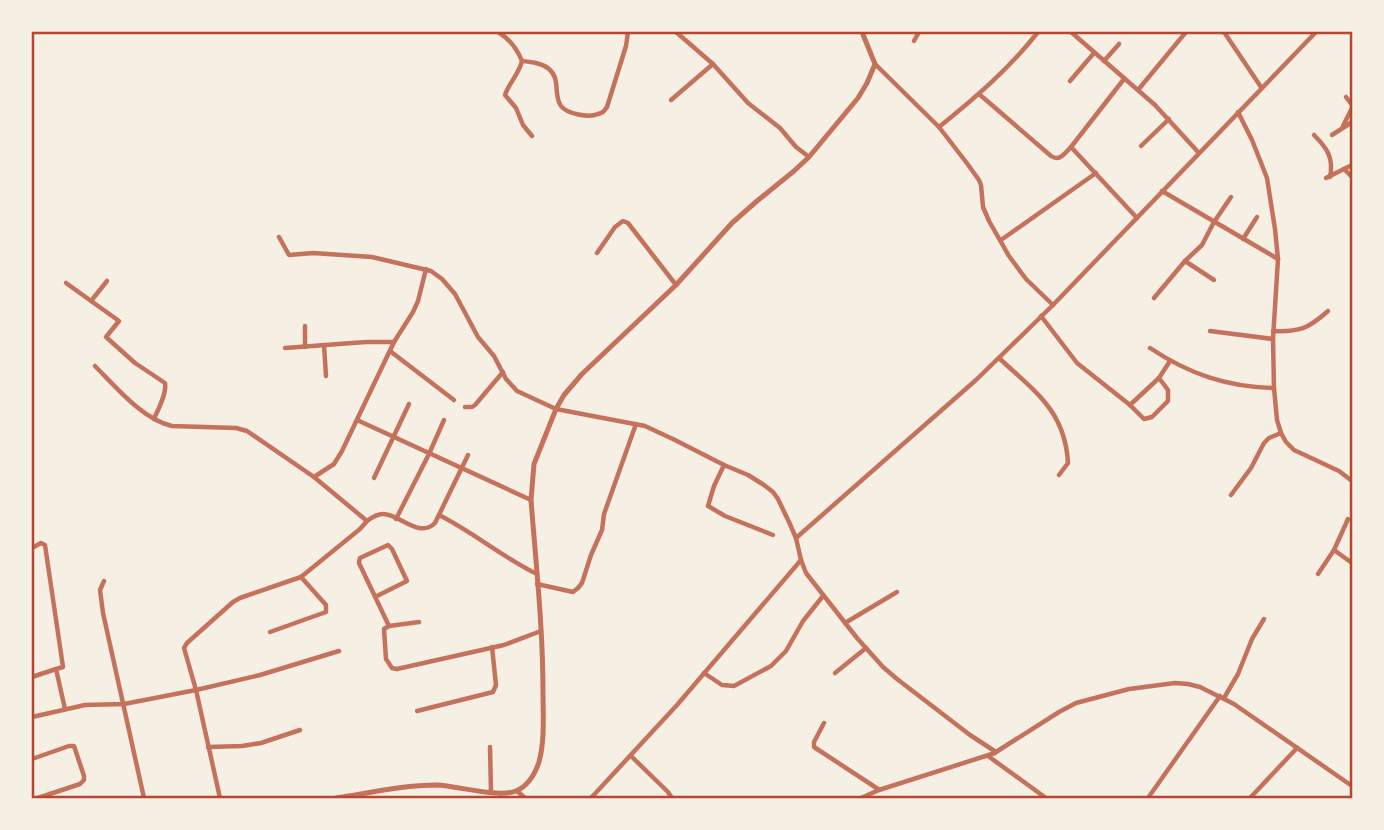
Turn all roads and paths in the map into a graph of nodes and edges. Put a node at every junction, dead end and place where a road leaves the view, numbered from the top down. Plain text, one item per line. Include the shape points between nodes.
1 (498, 32) edge
2 (628, 32) edge
3 (676, 32) edge
4 (862, 32) edge
5 (919, 32) edge
6 (1035, 32) edge
7 (1071, 32) edge
8 (1186, 32) edge
9 (1224, 32) edge
10 (1316, 32) edge
11 (914, 41) dead end
12 (1119, 44) dead end
13 (1094, 53) junction
14 (522, 61) junction
15 (1104, 61) junction
16 (713, 64) junction
17 (875, 64) junction
18 (1124, 79) junction
19 (1070, 80) dead end
20 (1261, 88) junction
21 (1138, 90) junction
22 (979, 94) junction
23 (1346, 97) dead end
24 (671, 100) dead end
25 (1353, 106) edge
26 (1238, 111) junction
27 (1169, 119) junction
28 (1353, 122) edge
29 (939, 127) junction
30 (1342, 127) junction
31 (1314, 135) dead end
32 (1332, 135) dead end
33 (532, 136) dead end
34 (1141, 146) dead end
35 (1071, 147) junction
36 (1198, 152) junction
37 (809, 157) junction
38 (1353, 165) edge
39 (1344, 169) junction
40 (1096, 173) junction
41 (1353, 177) edge
42 (1162, 191) junction
43 (1230, 197) dead end
44 (1257, 217) dead end
45 (1137, 218) junction
46 (1214, 222) junction
47 (279, 237) dead end
48 (1243, 239) junction
49 (1000, 240) junction
50 (597, 253) dead end
51 (1278, 260) junction
52 (1185, 261) junction
53 (426, 270) junction
54 (1214, 280) dead end
55 (107, 281) dead end
56 (66, 283) dead end
57 (676, 285) junction
58 (1154, 298) dead end
59 (92, 302) junction
60 (1053, 305) junction
61 (1328, 311) dead end
62 (1041, 316) junction
63 (305, 326) dead end
64 (1210, 331) dead end
65 (1273, 331) junction
66 (1273, 339) junction
67 (394, 342) junction
68 (324, 345) junction
69 (305, 346) junction
70 (285, 348) dead end
71 (1150, 348) dead end
72 (390, 351) junction
73 (999, 358) junction
74 (1170, 361) junction
75 (94, 366) dead end
76 (503, 372) junction
77 (326, 376) dead end
78 (1159, 379) junction
79 (1274, 388) junction
80 (454, 400) dead end
81 (409, 404) dead end
82 (1130, 405) junction
83 (465, 407) dead end
84 (556, 409) junction
85 (154, 419) junction
86 (357, 420) junction
87 (444, 420) dead end
88 (636, 424) junction
89 (1281, 433) junction
90 (394, 437) junction
91 (429, 454) junction
92 (468, 455) dead end
93 (724, 465) junction
94 (462, 469) junction
95 (1059, 475) dead end
96 (314, 477) junction
97 (374, 478) dead end
98 (1353, 481) edge
99 (1231, 495) dead end
100 (531, 500) junction
101 (439, 514) junction
102 (396, 519) junction
103 (1348, 519) dead end
104 (367, 521) junction
105 (773, 535) dead end
106 (796, 538) junction
107 (32, 548) edge
108 (1334, 550) junction
109 (801, 560) junction
110 (1353, 563) edge
111 (537, 574) junction
112 (1318, 574) dead end
113 (301, 577) junction
114 (104, 581) dead end
115 (537, 584) junction
116 (897, 592) dead end
117 (823, 596) junction
118 (375, 597) junction
119 (1264, 619) dead end
120 (419, 622) dead end
121 (845, 623) junction
122 (389, 626) junction
123 (542, 631) junction
124 (270, 632) dead end
125 (492, 647) junction
126 (866, 648) junction
127 (339, 651) dead end
128 (32, 667) edge
129 (56, 669) junction
130 (705, 673) junction
131 (835, 673) dead end
132 (33, 676) edge
133 (196, 690) junction
134 (1222, 697) junction
135 (124, 704) junction
136 (65, 709) junction
137 (416, 710) dead end
138 (32, 717) edge
139 (824, 723) dead end
140 (300, 730) dead end
141 (208, 747) junction
142 (490, 747) dead end
143 (1297, 748) junction
144 (996, 752) junction
145 (631, 755) junction
146 (988, 756) junction
147 (32, 759) edge
148 (1353, 786) edge
149 (879, 790) junction
150 (517, 791) junction
151 (491, 792) junction
152 (349, 797) edge
153 (864, 798) edge
154 (38, 799) edge
155 (144, 799) edge
156 (220, 799) edge
157 (336, 799) edge
158 (525, 799) edge
159 (591, 799) edge
160 (671, 799) edge
161 (1046, 799) edge
162 (1149, 799) edge
163 (1250, 799) edge

1 - 14 street via 506,36
2 - 14 street via 607,107 596,115 562,108 552,72
3 - 16 street
4 - 17 street
5 - 11 street
6 - 22 street via 1015,60
7 - 13 street
8 - 21 street
9 - 20 street
10 - 20 street
12 - 15 street
13 - 15 street
13 - 19 street
14 - 33 street via 505,95
15 - 18 street
16 - 24 street
16 - 37 street via 748,103
17 - 29 street
17 - 37 street via 858,98
18 - 21 street
18 - 35 street
20 - 26 street
21 - 27 street
22 - 29 street
22 - 35 street via 1054,158 1062,157
23 - 25 street
25 - 30 street
26 - 36 street
26 - 51 street via 1267,178
27 - 34 street
27 - 36 street
28 - 30 street
29 - 49 street via 979,180 983,207
30 - 32 street
31 - 39 street via 1330,155 1328,177
35 - 40 street
36 - 42 street
37 - 57 street via 733,223
38 - 39 street
39 - 41 street
40 - 45 street
40 - 49 street
42 - 45 street
42 - 46 street
43 - 46 street
44 - 48 street
45 - 60 street
46 - 48 street
46 - 52 street via 1202,245
47 - 53 street via 289,255 372,257
48 - 51 street
49 - 60 street via 1026,279
50 - 57 street via 615,227 628,223
51 - 65 street
52 - 54 street
52 - 58 street
53 - 67 street via 418,302
53 - 76 street via 455,294
55 - 59 street
56 - 59 street
57 - 84 street via 582,374
59 - 85 street via 119,321 106,337 165,383
60 - 62 street
61 - 65 street via 1301,329
62 - 73 street
62 - 82 street via 1077,363
63 - 69 street
64 - 66 street
65 - 66 street
66 - 79 street
67 - 68 street
67 - 72 street
68 - 69 street
68 - 77 street
69 - 70 street
71 - 74 street
72 - 80 street
72 - 86 street
73 - 95 street via 1039,396 1060,424 1069,463
73 - 106 street
74 - 78 street
74 - 79 street via 1218,381
75 - 85 street
76 - 83 street via 475,405
76 - 84 street via 517,391
78 - 82 street
78 - 82 street via 1168,401 1152,417 1144,419
79 - 89 street
81 - 90 street
84 - 88 street
84 - 100 street via 534,464
85 - 96 street via 172,426 247,431
86 - 90 street
86 - 96 street via 338,459
87 - 91 street
88 - 93 street
88 - 115 street via 582,583 573,592
89 - 98 street via 1294,450
89 - 99 street via 1264,443
90 - 91 street
90 - 97 street
91 - 94 street
91 - 102 street
92 - 94 street
93 - 105 street via 708,506
93 - 106 street via 773,492
94 - 100 street
94 - 101 street
96 - 104 street
100 - 111 street
101 - 102 street via 427,529
101 - 111 street
102 - 104 street via 383,514
103 - 108 street
104 - 113 street
106 - 109 street
107 - 129 street via 45,545 63,667
108 - 110 street
108 - 112 street
109 - 117 street
109 - 130 street
111 - 115 street
113 - 124 street via 326,605 326,612
113 - 133 street via 233,602 187,643 184,652
114 - 135 street via 101,604
115 - 123 street
116 - 121 street
117 - 121 street
117 - 130 street via 786,652 771,666 734,686 722,685
118 - 118 street via 359,560 388,545 407,582
118 - 122 street
119 - 134 street
120 - 122 street
121 - 126 street
122 - 125 street via 383,632 386,659 394,668
123 - 125 street
123 - 150 street via 541,749 534,774
125 - 137 street via 495,690
126 - 131 street
126 - 144 street via 897,679
127 - 133 street
128 - 132 street
129 - 132 street
129 - 136 street
130 - 145 street
133 - 135 street
133 - 141 street
134 - 143 street
134 - 144 street via 1175,683 1097,696 1059,712
134 - 162 street
135 - 136 street
135 - 155 street
136 - 138 street
139 - 149 street via 814,747
140 - 141 street via 261,743
141 - 156 street
142 - 151 street
143 - 148 street
143 - 163 street
144 - 146 street
145 - 159 street
145 - 160 street
146 - 149 street
146 - 161 street
147 - 154 street via 74,746 84,776 80,784
149 - 153 street
150 - 151 street
150 - 158 street
151 - 152 street via 434,785
152 - 157 street

